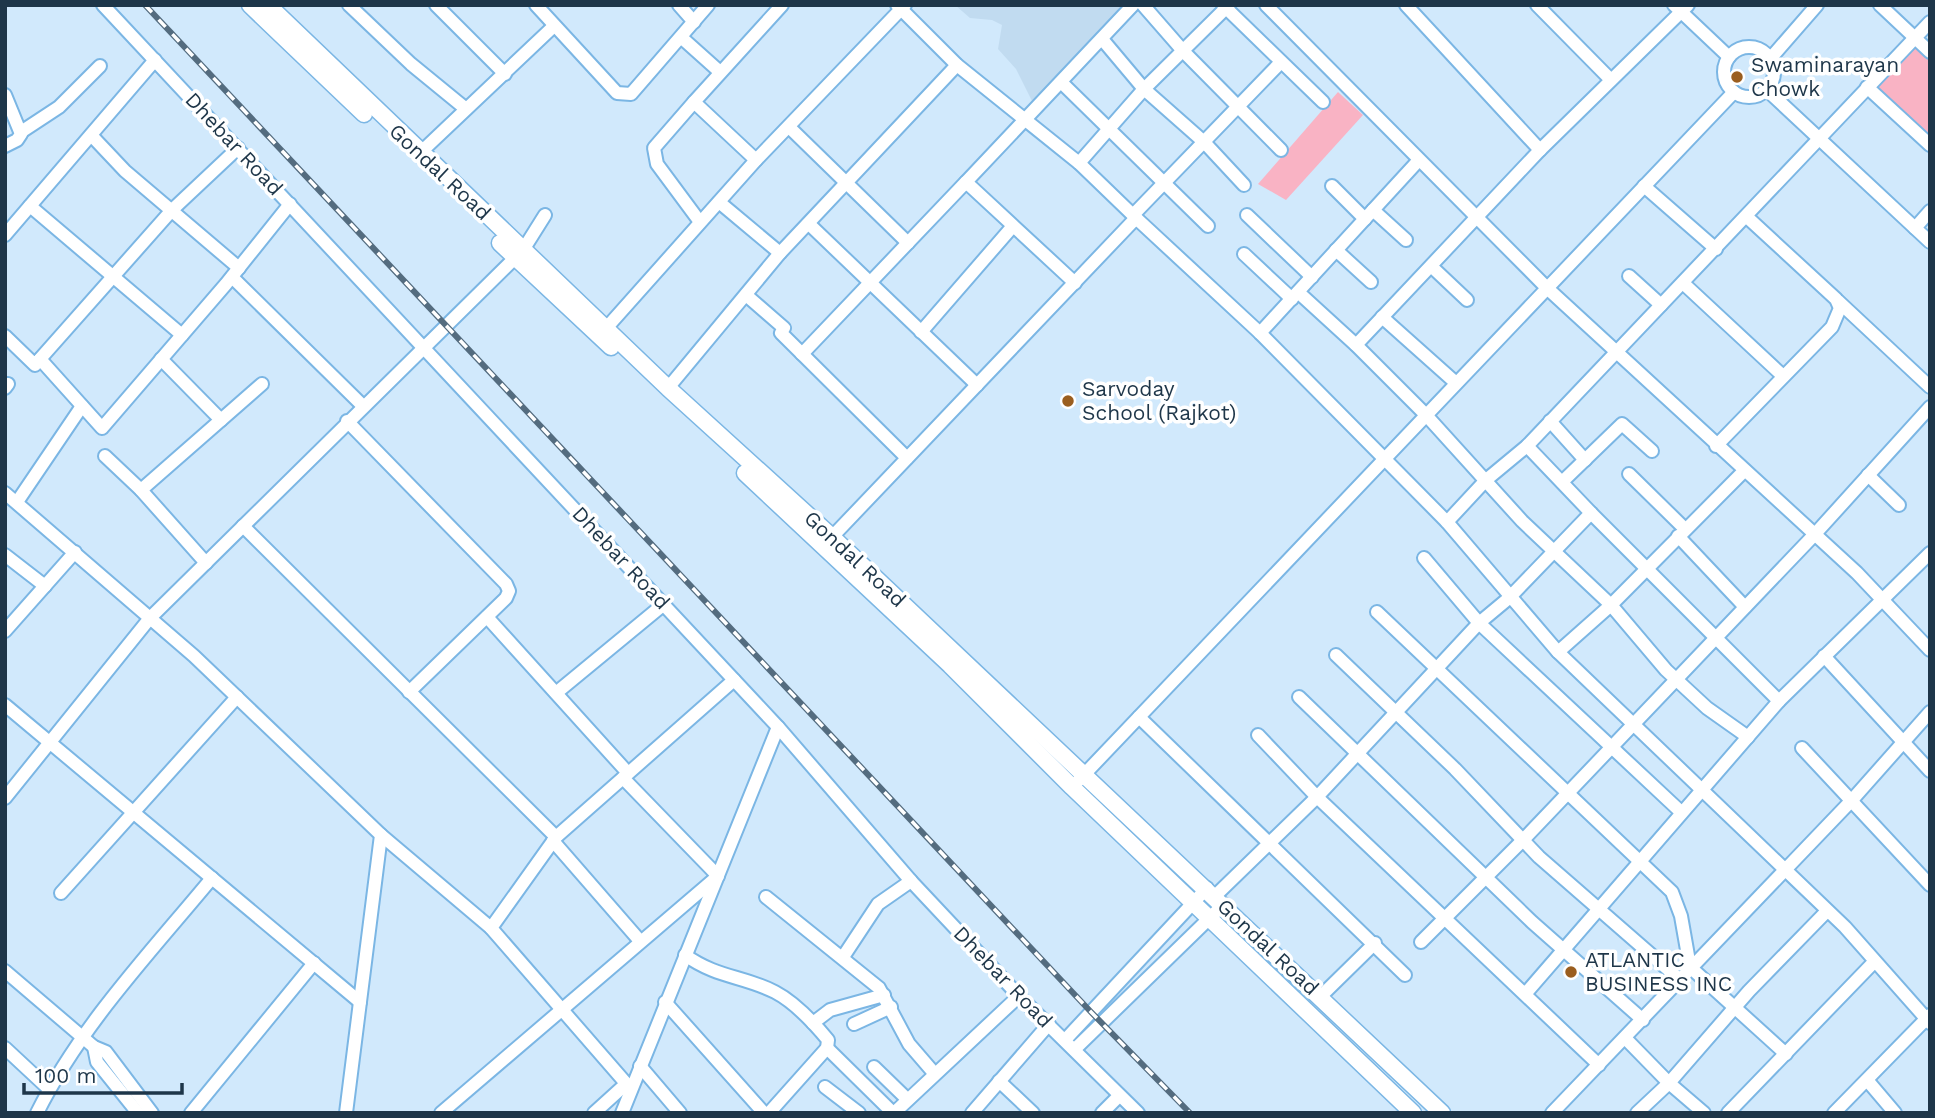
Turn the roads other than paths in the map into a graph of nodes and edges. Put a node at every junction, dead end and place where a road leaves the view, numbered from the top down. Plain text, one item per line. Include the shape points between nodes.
1 (103, 5) edge
2 (250, 5) edge
3 (268, 5) edge
4 (349, 5) edge
5 (436, 5) edge
6 (536, 5) edge
7 (679, 5) edge
8 (708, 5) edge
9 (782, 5) edge
10 (1133, 5) edge
11 (1143, 5) edge
12 (1266, 5) edge
13 (1406, 5) edge
14 (1537, 5) edge
15 (1817, 5) edge
16 (1880, 5) edge
17 (901, 6) edge
18 (1226, 6) edge
19 (1681, 8) edge
20 (694, 22) junction
21 (1930, 22) edge
22 (554, 26) junction
23 (682, 38) junction
24 (1915, 39) junction
25 (1102, 40) junction
26 (1184, 52) junction
27 (1930, 52) edge
28 (1729, 57) junction
29 (1770, 59) junction
30 (155, 60) junction
31 (1281, 62) junction
32 (957, 65) junction
33 (100, 66) dead end
34 (720, 72) junction
35 (505, 74) junction
36 (1611, 80) junction
37 (1062, 83) junction
38 (1867, 87) junction
39 (1144, 89) junction
40 (1767, 90) junction
41 (1734, 92) junction
42 (5, 95) edge
43 (694, 102) junction
44 (1323, 102) dead end
45 (1238, 105) junction
46 (466, 109) junction
47 (1023, 121) junction
48 (789, 127) junction
49 (1110, 128) junction
50 (21, 132) junction
51 (91, 135) junction
52 (1818, 138) junction
53 (1203, 142) junction
54 (1930, 145) edge
55 (5, 146) edge
56 (238, 148) junction
57 (1281, 150) dead end
58 (1540, 150) junction
59 (420, 153) junction
60 (756, 160) junction
61 (1419, 160) junction
62 (1079, 163) junction
63 (846, 182) junction
64 (966, 182) junction
65 (1166, 183) junction
66 (1244, 185) dead end
67 (1332, 186) dead end
68 (1644, 186) junction
69 (719, 202) junction
70 (290, 204) junction
71 (30, 206) junction
72 (173, 210) junction
73 (1930, 211) edge
74 (1369, 214) junction
75 (545, 215) dead end
76 (1247, 215) dead end
77 (1135, 217) junction
78 (1747, 217) junction
79 (1477, 218) junction
80 (701, 222) junction
81 (809, 224) junction
82 (1013, 226) junction
83 (1208, 226) dead end
84 (1914, 228) junction
85 (5, 235) edge
86 (1406, 240) dead end
87 (1930, 242) edge
88 (908, 243) junction
89 (1716, 249) junction
90 (1336, 250) junction
91 (780, 253) junction
92 (519, 254) junction
93 (1244, 254) dead end
94 (1431, 266) junction
95 (236, 272) junction
96 (114, 276) junction
97 (1629, 276) dead end
98 (1312, 277) junction
99 (871, 281) junction
100 (1371, 282) dead end
101 (1075, 283) junction
102 (1683, 283) junction
103 (1547, 288) junction
104 (746, 295) junction
105 (1295, 296) junction
106 (1836, 299) junction
107 (1467, 300) dead end
108 (1661, 305) junction
109 (1382, 317) junction
110 (603, 332) junction
111 (921, 332) junction
112 (1260, 333) junction
113 (183, 335) junction
114 (5, 336) edge
115 (1356, 345) junction
116 (424, 346) junction
117 (1615, 350) junction
118 (802, 354) junction
119 (40, 359) junction
120 (161, 359) junction
121 (1783, 376) junction
122 (1456, 383) junction
123 (262, 384) dead end
124 (977, 385) junction
125 (1930, 387) edge
126 (668, 388) junction
127 (82, 406) junction
128 (363, 406) junction
129 (1930, 407) edge
130 (1426, 415) junction
131 (221, 420) junction
132 (347, 421) junction
133 (1550, 421) junction
134 (1527, 446) junction
135 (1716, 446) junction
136 (1652, 451) dead end
137 (105, 456) dead end
138 (907, 458) junction
139 (1384, 460) junction
140 (1585, 460) junction
141 (1744, 471) junction
142 (1629, 474) dead end
143 (1868, 475) junction
144 (1486, 480) junction
145 (1562, 482) junction
146 (141, 490) junction
147 (5, 493) edge
148 (17, 502) junction
149 (1899, 505) dead end
150 (1591, 513) junction
151 (1447, 522) junction
152 (243, 526) junction
153 (1681, 533) junction
154 (1815, 534) junction
155 (832, 537) junction
156 (1555, 550) junction
157 (75, 552) junction
158 (1930, 553) edge
159 (5, 555) edge
160 (1424, 558) dead end
161 (206, 563) junction
162 (1646, 568) junction
163 (45, 586) junction
164 (1509, 598) junction
165 (1881, 600) junction
166 (664, 604) junction
167 (1611, 605) junction
168 (1745, 607) junction
169 (1377, 612) dead end
170 (486, 617) junction
171 (150, 618) junction
172 (1479, 623) junction
173 (6, 628) edge
174 (1713, 639) junction
175 (1930, 650) edge
176 (1558, 652) junction
177 (1336, 655) dead end
178 (1824, 656) junction
179 (1438, 670) junction
180 (1676, 677) junction
181 (734, 680) junction
182 (409, 692) junction
183 (556, 693) junction
184 (237, 697) junction
185 (1299, 697) dead end
186 (1779, 701) junction
187 (5, 705) edge
188 (1397, 712) junction
189 (1930, 712) edge
190 (1139, 717) junction
191 (1633, 723) junction
192 (778, 727) junction
193 (1258, 735) dead end
194 (1748, 737) junction
195 (50, 743) junction
196 (1902, 744) junction
197 (1609, 748) junction
198 (1802, 748) dead end
199 (1357, 754) junction
200 (1930, 771) edge
201 (626, 775) junction
202 (1084, 775) junction
203 (1072, 787) junction
204 (8, 790) edge
205 (1701, 791) junction
206 (1567, 792) junction
207 (1317, 797) junction
208 (1852, 800) junction
209 (132, 811) junction
210 (1681, 812) junction
211 (381, 835) junction
212 (554, 839) junction
213 (1523, 840) junction
214 (1269, 843) junction
215 (1638, 863) junction
216 (1783, 869) junction
217 (718, 876) junction
218 (1487, 876) junction
219 (212, 878) junction
220 (911, 881) junction
221 (1930, 885) edge
222 (61, 893) dead end
223 (1215, 896) junction
224 (766, 897) dead end
225 (1194, 903) junction
226 (1600, 907) junction
227 (1827, 911) junction
228 (1446, 919) junction
229 (1211, 920) junction
230 (491, 928) junction
231 (640, 941) junction
232 (1421, 942) dead end
233 (1375, 943) junction
234 (1562, 949) junction
235 (685, 955) junction
236 (843, 957) junction
237 (1874, 962) junction
238 (314, 963) junction
239 (1690, 967) junction
240 (5, 971) edge
241 (1405, 975) dead end
242 (1679, 979) junction
243 (1526, 993) junction
244 (884, 995) junction
245 (1019, 996) junction
246 (1321, 996) junction
247 (360, 1002) junction
248 (665, 1002) junction
249 (1736, 1006) junction
250 (891, 1007) junction
251 (560, 1009) junction
252 (1928, 1019) edge
253 (1643, 1020) junction
254 (813, 1023) junction
255 (854, 1024) dead end
256 (1049, 1024) junction
257 (83, 1035) junction
258 (1625, 1038) junction
259 (1070, 1045) junction
260 (94, 1047) junction
261 (5, 1048) edge
262 (827, 1048) junction
263 (1786, 1054) junction
264 (1599, 1065) junction
265 (640, 1066) junction
266 (874, 1066) dead end
267 (934, 1073) junction
268 (1867, 1080) junction
269 (999, 1081) junction
270 (1669, 1083) junction
271 (628, 1087) junction
272 (825, 1087) dead end
273 (49, 1089) junction
274 (1119, 1096) junction
275 (907, 1099) junction
276 (37, 1113) edge
277 (138, 1113) edge
278 (152, 1113) edge
279 (191, 1113) edge
280 (346, 1113) edge
281 (440, 1113) edge
282 (594, 1113) edge
283 (622, 1113) edge
284 (680, 1113) edge
285 (766, 1113) edge
286 (859, 1113) edge
287 (893, 1113) edge
288 (972, 1113) edge
289 (1033, 1113) edge
290 (1102, 1113) edge
291 (1138, 1113) edge
292 (1413, 1113) edge
293 (1442, 1113) edge
294 (1552, 1113) edge
295 (1637, 1113) edge
296 (1704, 1113) edge
297 (1728, 1113) edge
298 (1834, 1113) edge
299 (1895, 1113) edge

1 - 30 street, Dhebar Road
2 - 92 main road, Gondal Road
3 - 59 main road, Gondal Road
4 - 46 street
5 - 35 street
6 - 22 street
7 - 20 street
8 - 20 street
9 - 34 street
10 - 25 street
11 - 26 street
12 - 61 street
13 - 58 street
14 - 36 street
15 - 29 street
16 - 24 street
17 - 32 street
17 - 48 street
18 - 26 street
18 - 31 street
19 - 28 street
19 - 36 street
20 - 23 street
21 - 24 street
22 - 23 street via 625,96
22 - 35 street
23 - 34 street
24 - 27 street
24 - 38 street
25 - 37 street
25 - 39 street
26 - 39 street
26 - 45 street
28 - 29 street via 1755,48
28 - 41 street via 1724,78
29 - 40 street via 1774,75
30 - 51 street
30 - 56 street, Dhebar Road
31 - 44 street
31 - 45 street
32 - 47 street
32 - 63 street
33 - 50 street via 59,107
34 - 43 street
35 - 46 street
36 - 58 street
37 - 47 street
37 - 49 street
38 - 52 street
38 - 54 street
39 - 49 street
39 - 53 street
40 - 41 street via 1747,97
40 - 52 street
41 - 68 street
42 - 50 street
43 - 60 street
43 - 80 street via 654,148 657,164
45 - 53 street
45 - 57 street
46 - 59 street
47 - 62 street
47 - 64 street
48 - 60 street
48 - 63 street
49 - 62 street
49 - 65 street
50 - 55 street via 19,139
51 - 71 street
51 - 72 street via 125,171
52 - 78 street
52 - 84 street
53 - 65 street
53 - 66 street
56 - 70 street, Dhebar Road
56 - 72 street
58 - 79 street
59 - 92 main road, Gondal Road
60 - 69 street
61 - 74 street
61 - 79 street
62 - 77 street
63 - 81 street
63 - 88 street
64 - 82 street
64 - 88 street
65 - 77 street
65 - 83 street
67 - 74 street
68 - 89 street
68 - 103 street
69 - 80 street
69 - 91 street
70 - 95 street
70 - 116 street, Dhebar Road
71 - 85 street
71 - 96 street
72 - 95 street
72 - 96 street
73 - 84 street
74 - 86 street
74 - 90 street
75 - 92 street
76 - 98 street
77 - 101 street
77 - 112 street
78 - 89 street
78 - 106 street
79 - 94 street
79 - 103 street
80 - 110 street
81 - 91 street
81 - 99 street
82 - 101 street
82 - 111 street
84 - 87 street
88 - 99 street
89 - 102 street
90 - 98 street
90 - 100 street
91 - 104 street
92 - 110 main road, Gondal Road
92 - 116 street
93 - 105 street
94 - 107 street
94 - 109 street
95 - 113 street
95 - 128 street
96 - 113 street
96 - 119 street
97 - 108 street
98 - 105 street
99 - 111 street
99 - 118 street
101 - 124 street
102 - 108 street
102 - 121 street
103 - 117 street
103 - 122 street
104 - 118 street via 784,328 781,333
104 - 126 street
105 - 112 street
105 - 115 street
106 - 121 street via 1839,317
106 - 125 street
108 - 117 street
109 - 115 street
109 - 122 street
110 - 126 main road, Gondal Road
110 - 203 main road, Gondal Road
111 - 124 street
112 - 139 street
113 - 120 street
114 - 119 street via 35,365
115 - 130 street
116 - 128 street
116 - 166 street, Dhebar Road
117 - 133 street
117 - 135 street
118 - 138 street
119 - 127 street
120 - 127 street via 102,428
120 - 131 street
121 - 135 street
122 - 130 street
123 - 131 street
124 - 138 street
126 - 155 main road, Gondal Road
127 - 148 street
128 - 132 street
129 - 143 street
130 - 139 street
130 - 144 street
131 - 146 street
132 - 152 street
132 - 170 street via 506,584 506,598
133 - 134 street
133 - 140 street
134 - 144 street
134 - 145 street
135 - 141 street
136 - 140 street via 1622,424
137 - 146 street
138 - 155 street
139 - 151 street
139 - 190 street
140 - 145 street
141 - 153 street
141 - 154 street
142 - 153 street
143 - 149 street
143 - 154 street
144 - 151 street
144 - 156 street
145 - 150 street
146 - 161 street
147 - 148 street
148 - 157 street
150 - 156 street
150 - 162 street
151 - 164 street
152 - 161 street
152 - 182 street
153 - 162 street
153 - 168 street
154 - 165 street
154 - 168 street
155 - 202 main road, Gondal Road
156 - 164 street
156 - 167 street
157 - 163 street
157 - 171 street
158 - 165 street
159 - 163 street
160 - 172 street
161 - 171 street
162 - 167 street
162 - 174 street
163 - 173 street
164 - 172 street
164 - 176 street
165 - 175 street
165 - 178 street
166 - 181 street, Dhebar Road
166 - 183 street
167 - 176 street
167 - 180 street
168 - 174 street
169 - 179 street
170 - 182 street
170 - 183 street
171 - 184 street
171 - 195 street
172 - 179 street
172 - 197 street
174 - 180 street
174 - 186 street
176 - 191 street
177 - 188 street
178 - 186 street
178 - 196 street
179 - 188 street
179 - 206 street
180 - 191 street
180 - 194 street via 1707,708
181 - 192 street, Dhebar Road
181 - 201 street
182 - 212 street
183 - 201 street
184 - 209 street
184 - 211 street
185 - 199 street
186 - 194 street
187 - 195 street
188 - 199 street
188 - 213 street
189 - 196 street
190 - 202 street
190 - 214 street
191 - 197 street
191 - 205 street
192 - 217 street
192 - 220 street, Dhebar Road
193 - 207 street
194 - 205 street
195 - 204 street
195 - 209 street
196 - 200 street
196 - 208 street
197 - 206 street
197 - 210 street
198 - 208 street
199 - 207 street
199 - 218 street
201 - 212 street
201 - 217 street
202 - 203 street
202 - 223 main road, Gondal Road
203 - 225 main road, Gondal Road
205 - 210 street
205 - 216 street
206 - 213 street
206 - 215 street
207 - 214 street
207 - 228 street
208 - 216 street
208 - 221 street
209 - 219 street
209 - 222 street
210 - 215 street
211 - 230 street
211 - 247 street
212 - 230 street
212 - 231 street
213 - 218 street
213 - 226 street
214 - 223 street
214 - 233 street
215 - 226 street
215 - 239 street via 1677,901
216 - 227 street
216 - 239 street
217 - 231 street
217 - 235 street
218 - 228 street
218 - 234 street
219 - 238 street
219 - 257 street
220 - 236 street via 878,904
220 - 245 street, Dhebar Road
223 - 225 street
223 - 229 street
223 - 246 main road, Gondal Road
224 - 236 street
225 - 229 main road, Gondal Road
225 - 259 street
226 - 234 street
226 - 242 street
227 - 237 street
227 - 249 street
228 - 232 street
228 - 243 street
229 - 259 street
229 - 292 main road, Gondal Road
230 - 251 street
231 - 251 street
233 - 241 street
233 - 246 street
234 - 243 street
234 - 253 street
235 - 248 street
235 - 254 street via 714,973 775,992
236 - 244 street
237 - 252 street
237 - 263 street
238 - 247 street
238 - 279 street
239 - 242 street
239 - 249 street
240 - 257 street
242 - 253 street
243 - 264 street
244 - 250 street
244 - 254 street via 830,1010
245 - 256 street, Dhebar Road
245 - 267 street
246 - 293 main road, Gondal Road
247 - 280 street
248 - 265 street
248 - 285 street
249 - 263 street
249 - 270 street
250 - 255 street
250 - 267 street via 909,1044
251 - 271 street
251 - 281 street
252 - 268 street
253 - 258 street
254 - 262 street via 828,1040
256 - 259 street, Dhebar Road
256 - 269 street
257 - 260 street
257 - 273 street
258 - 264 street
258 - 270 street
259 - 274 street, Dhebar Road
260 - 277 street via 97,1062
260 - 278 street via 106,1052
261 - 273 street
262 - 285 street
262 - 287 street
263 - 297 street
264 - 294 street
265 - 271 street
265 - 284 street
266 - 275 street
267 - 275 street
268 - 298 street
268 - 299 street
269 - 288 street
269 - 289 street
270 - 295 street
270 - 296 street
271 - 282 street
271 - 283 street
272 - 286 street
273 - 276 street
274 - 290 street
274 - 291 street, Dhebar Road
275 - 287 street

